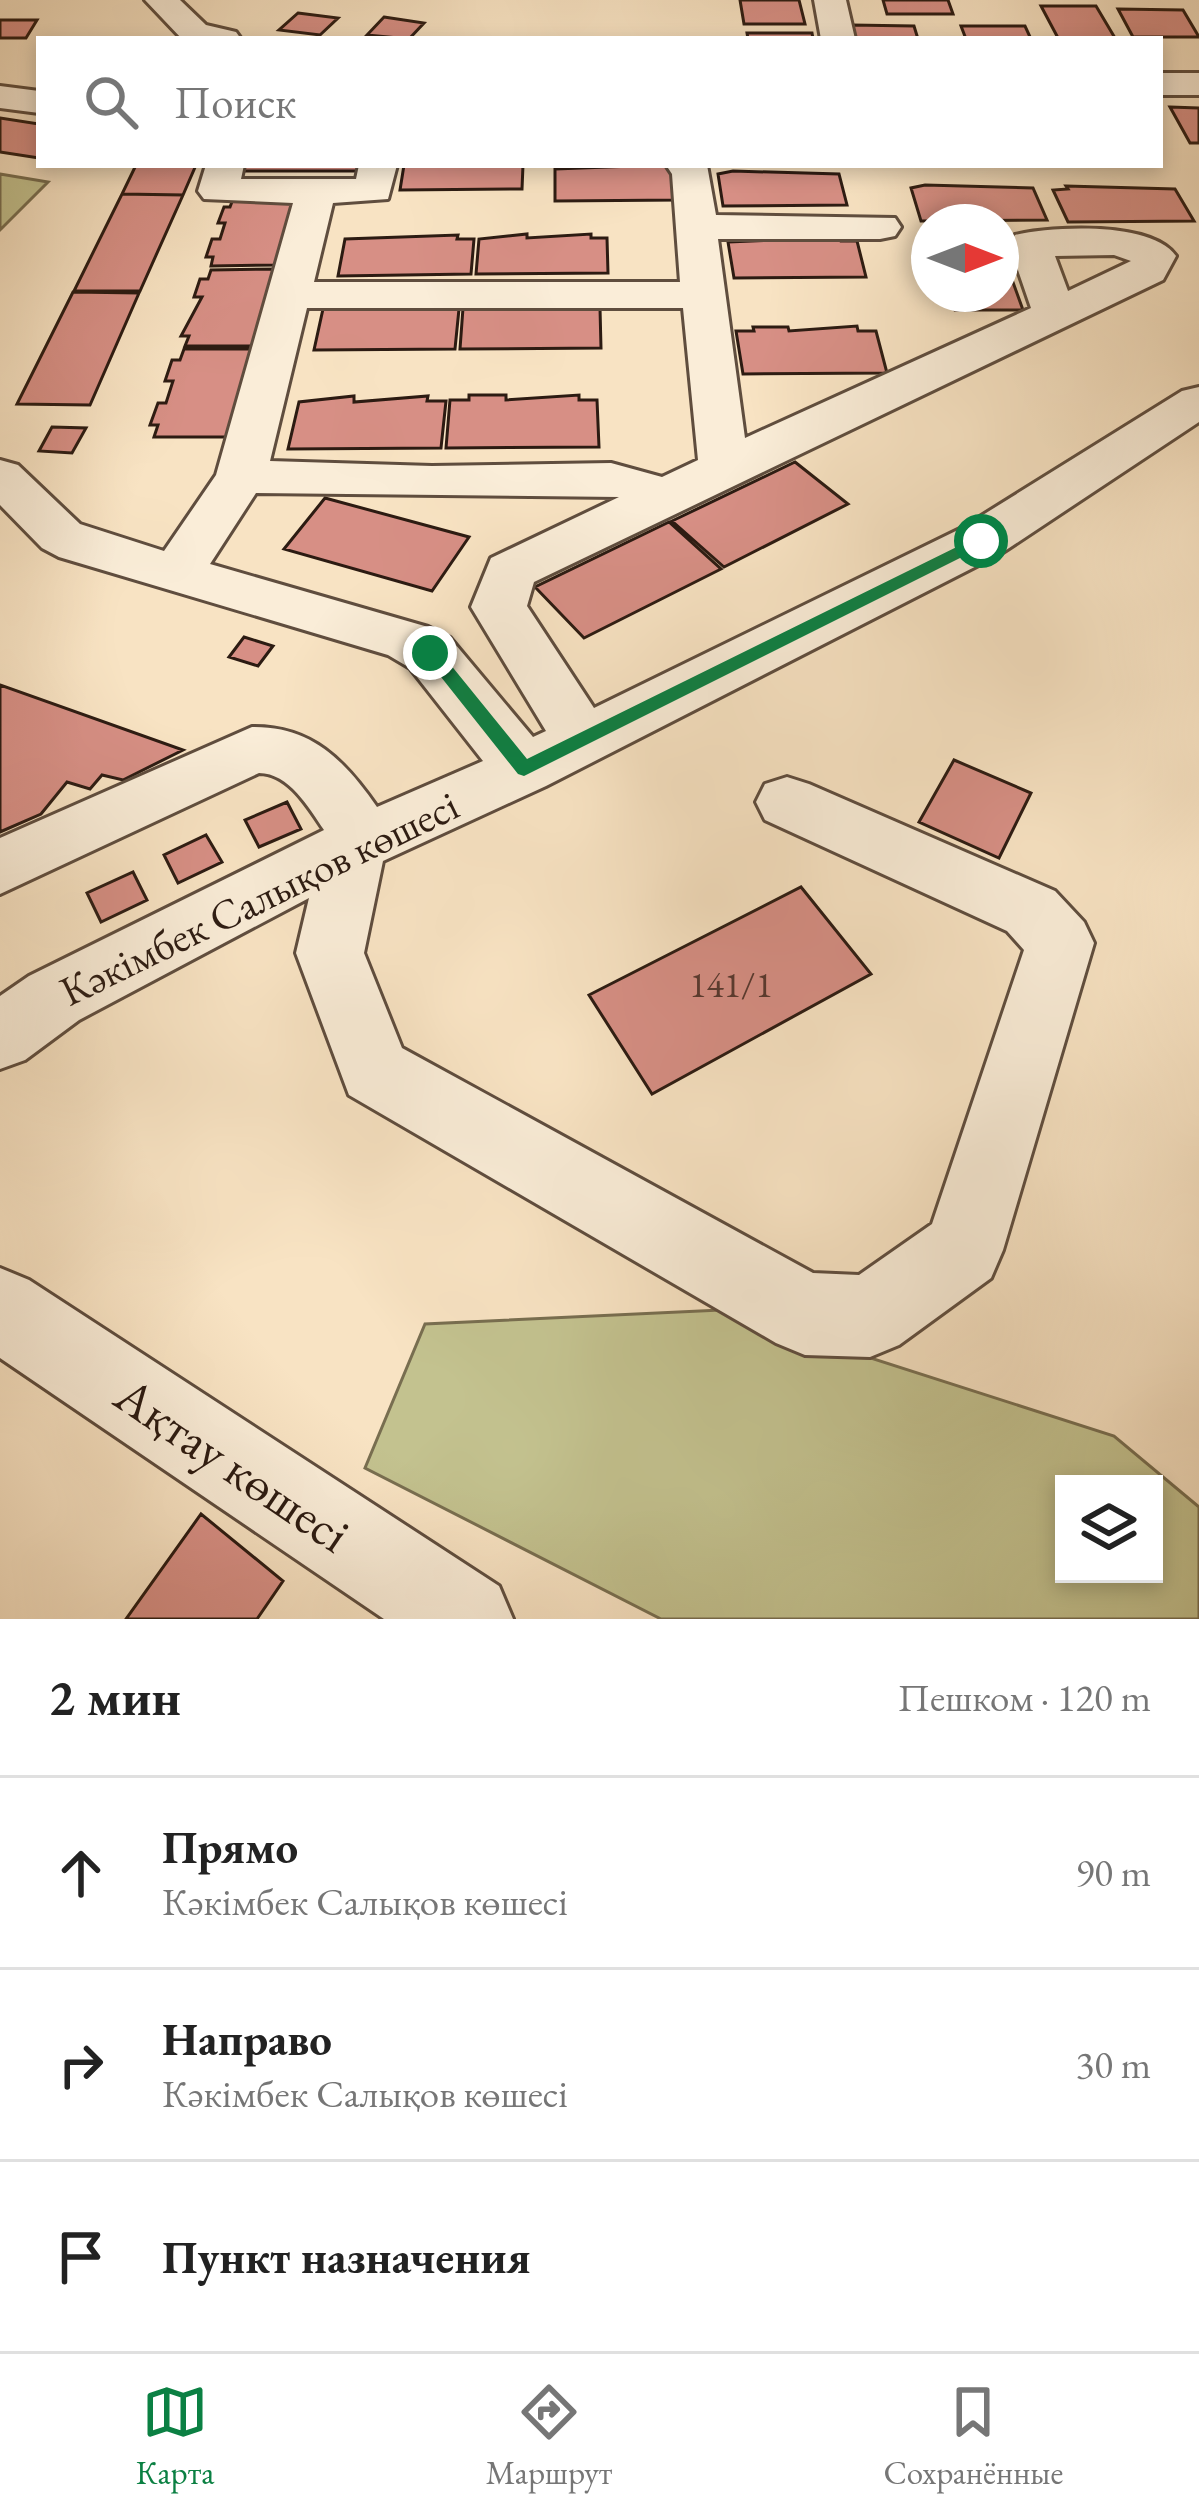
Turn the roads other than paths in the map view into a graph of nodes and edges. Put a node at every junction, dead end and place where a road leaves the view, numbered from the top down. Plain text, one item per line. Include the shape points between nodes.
1 (161, 0) edge
2 (830, 0) edge
3 (210, 36) edge
4 (837, 36) edge
5 (1163, 84) edge
6 (1199, 84) edge
7 (0, 97) edge
8 (36, 102) edge
9 (225, 168) edge
10 (378, 168) edge
11 (689, 168) edge
12 (316, 192) junction
13 (699, 227) junction
14 (880, 227) dead end
15 (291, 296) junction
16 (704, 296) junction
17 (1054, 312) dead end
18 (1199, 401) edge
19 (724, 467) junction
20 (0, 476) edge
21 (241, 476) junction
22 (431, 482) junction
23 (658, 496) junction
24 (510, 571) junction
25 (178, 573) junction
26 (581, 736) junction
27 (524, 769) junction
28 (787, 802) dead end
29 (360, 843) junction
30 (0, 867) edge
31 (0, 1037) edge
32 (0, 1309) edge
33 (466, 1619) edge

1 - 3 street via 195,33
2 - 4 street
5 - 6 street
7 - 8 street
9 - 12 street via 218,191
10 - 12 street via 374,191
11 - 13 street
12 - 15 street
13 - 14 street
13 - 16 street
15 - 16 street
15 - 21 street
16 - 19 street
17 - 19 street
18 - 26 street, Кәкімбек Салықов көшесі via 981,541
19 - 23 street
20 - 25 street via 61,536
21 - 22 street
21 - 25 street
22 - 23 street via 611,479
22 - 24 street via 483,528
23 - 24 street
24 - 26 street via 499,607
25 - 27 street via 430,653
26 - 27 street, Кәкімбек Салықов көшесі
27 - 29 street, Кәкімбек Салықов көшесі
28 - 29 street via 1031,910 1060,943 963,1250 871,1316 805,1314 375,1071 330,952
29 - 30 street via 311,766 274,747 252,750
29 - 31 street, Кәкімбек Салықов көшесі via 54,998
32 - 33 street, Ақтау көшесі

